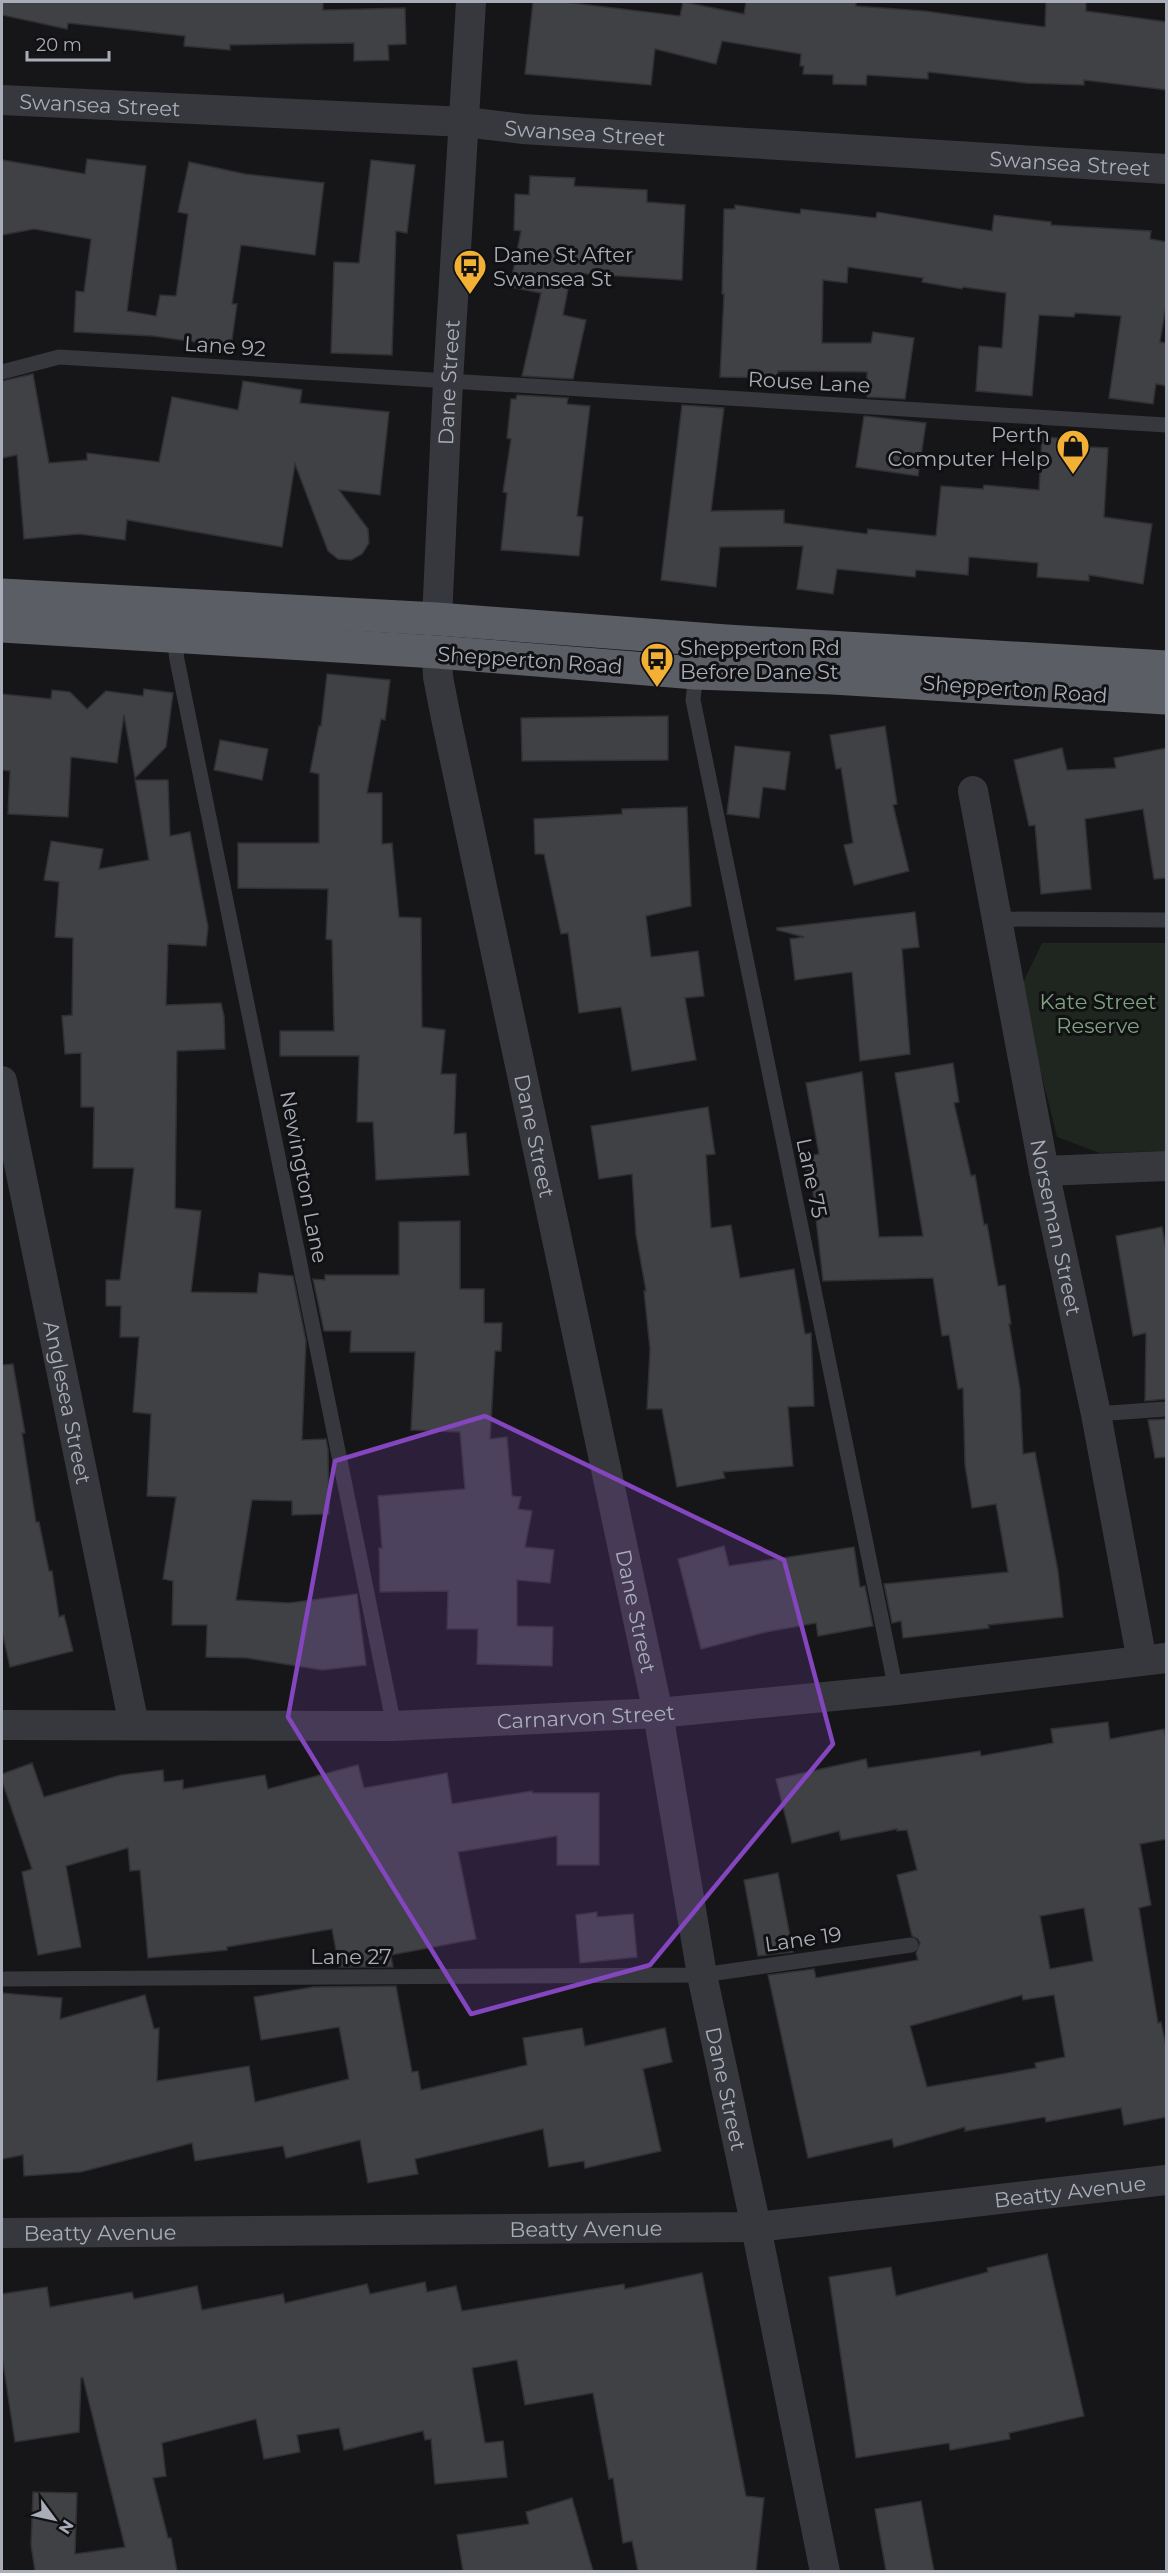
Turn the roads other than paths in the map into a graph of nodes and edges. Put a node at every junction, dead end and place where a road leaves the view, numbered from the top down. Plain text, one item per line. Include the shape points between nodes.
1 (471, 2) edge
2 (2, 100) edge
3 (465, 123) junction
4 (1167, 169) edge
5 (2, 372) edge
6 (448, 381) junction
7 (1167, 424) edge
8 (2, 595) edge
9 (436, 619) junction
10 (2, 626) edge
11 (174, 636) junction
12 (436, 652) junction
13 (1167, 667) edge
14 (696, 673) junction
15 (1167, 699) edge
16 (973, 792) dead end
17 (996, 919) junction
18 (1167, 920) edge
19 (2, 1081) edge
20 (1167, 1166) edge
21 (1044, 1171) junction
22 (13, 1195) edge
23 (1167, 1409) edge
24 (1096, 1414) junction
25 (1154, 1660) edge
26 (896, 1690) junction
27 (658, 1713) junction
28 (2, 1725) edge
29 (134, 1725) junction
30 (394, 1726) junction
31 (911, 1944) dead end
32 (702, 1975) junction
33 (2, 1979) edge
34 (1167, 2180) edge
35 (756, 2227) junction
36 (2, 2233) edge
37 (825, 2571) edge

1 - 3 street, Dane Street
2 - 3 street, Swansea Street
3 - 4 street, Swansea Street
3 - 6 street, Dane Street
5 - 6 lane, Lane 92 via 58,357
6 - 7 lane, Rouse Lane
6 - 9 street, Dane Street
8 - 9 highway, Shepperton Road
9 - 13 highway, Shepperton Road
10 - 11 highway, Shepperton Road
11 - 12 highway, Shepperton Road
11 - 30 lane, Newington Lane
12 - 14 highway, Shepperton Road
12 - 27 street, Dane Street via 448,729
14 - 15 highway, Shepperton Road
14 - 26 lane, Lane 75 via 693,700
16 - 17 street, Norseman Street
17 - 18 lane
17 - 21 street, Norseman Street
19 - 22 street, Anglesea Street
20 - 21 street
21 - 24 street, Norseman Street
22 - 29 street, Anglesea Street
23 - 24 lane
24 - 25 street, Norseman Street
25 - 26 street, Carnarvon Street
26 - 27 street, Carnarvon Street
27 - 30 street, Carnarvon Street
27 - 32 street, Dane Street
28 - 29 street, Carnarvon Street
29 - 30 street, Carnarvon Street
31 - 32 lane, Lane 19
32 - 33 lane, Lane 27
32 - 35 street, Dane Street
34 - 35 street, Beatty Avenue
35 - 36 street, Beatty Avenue
35 - 37 street, Dane Street

